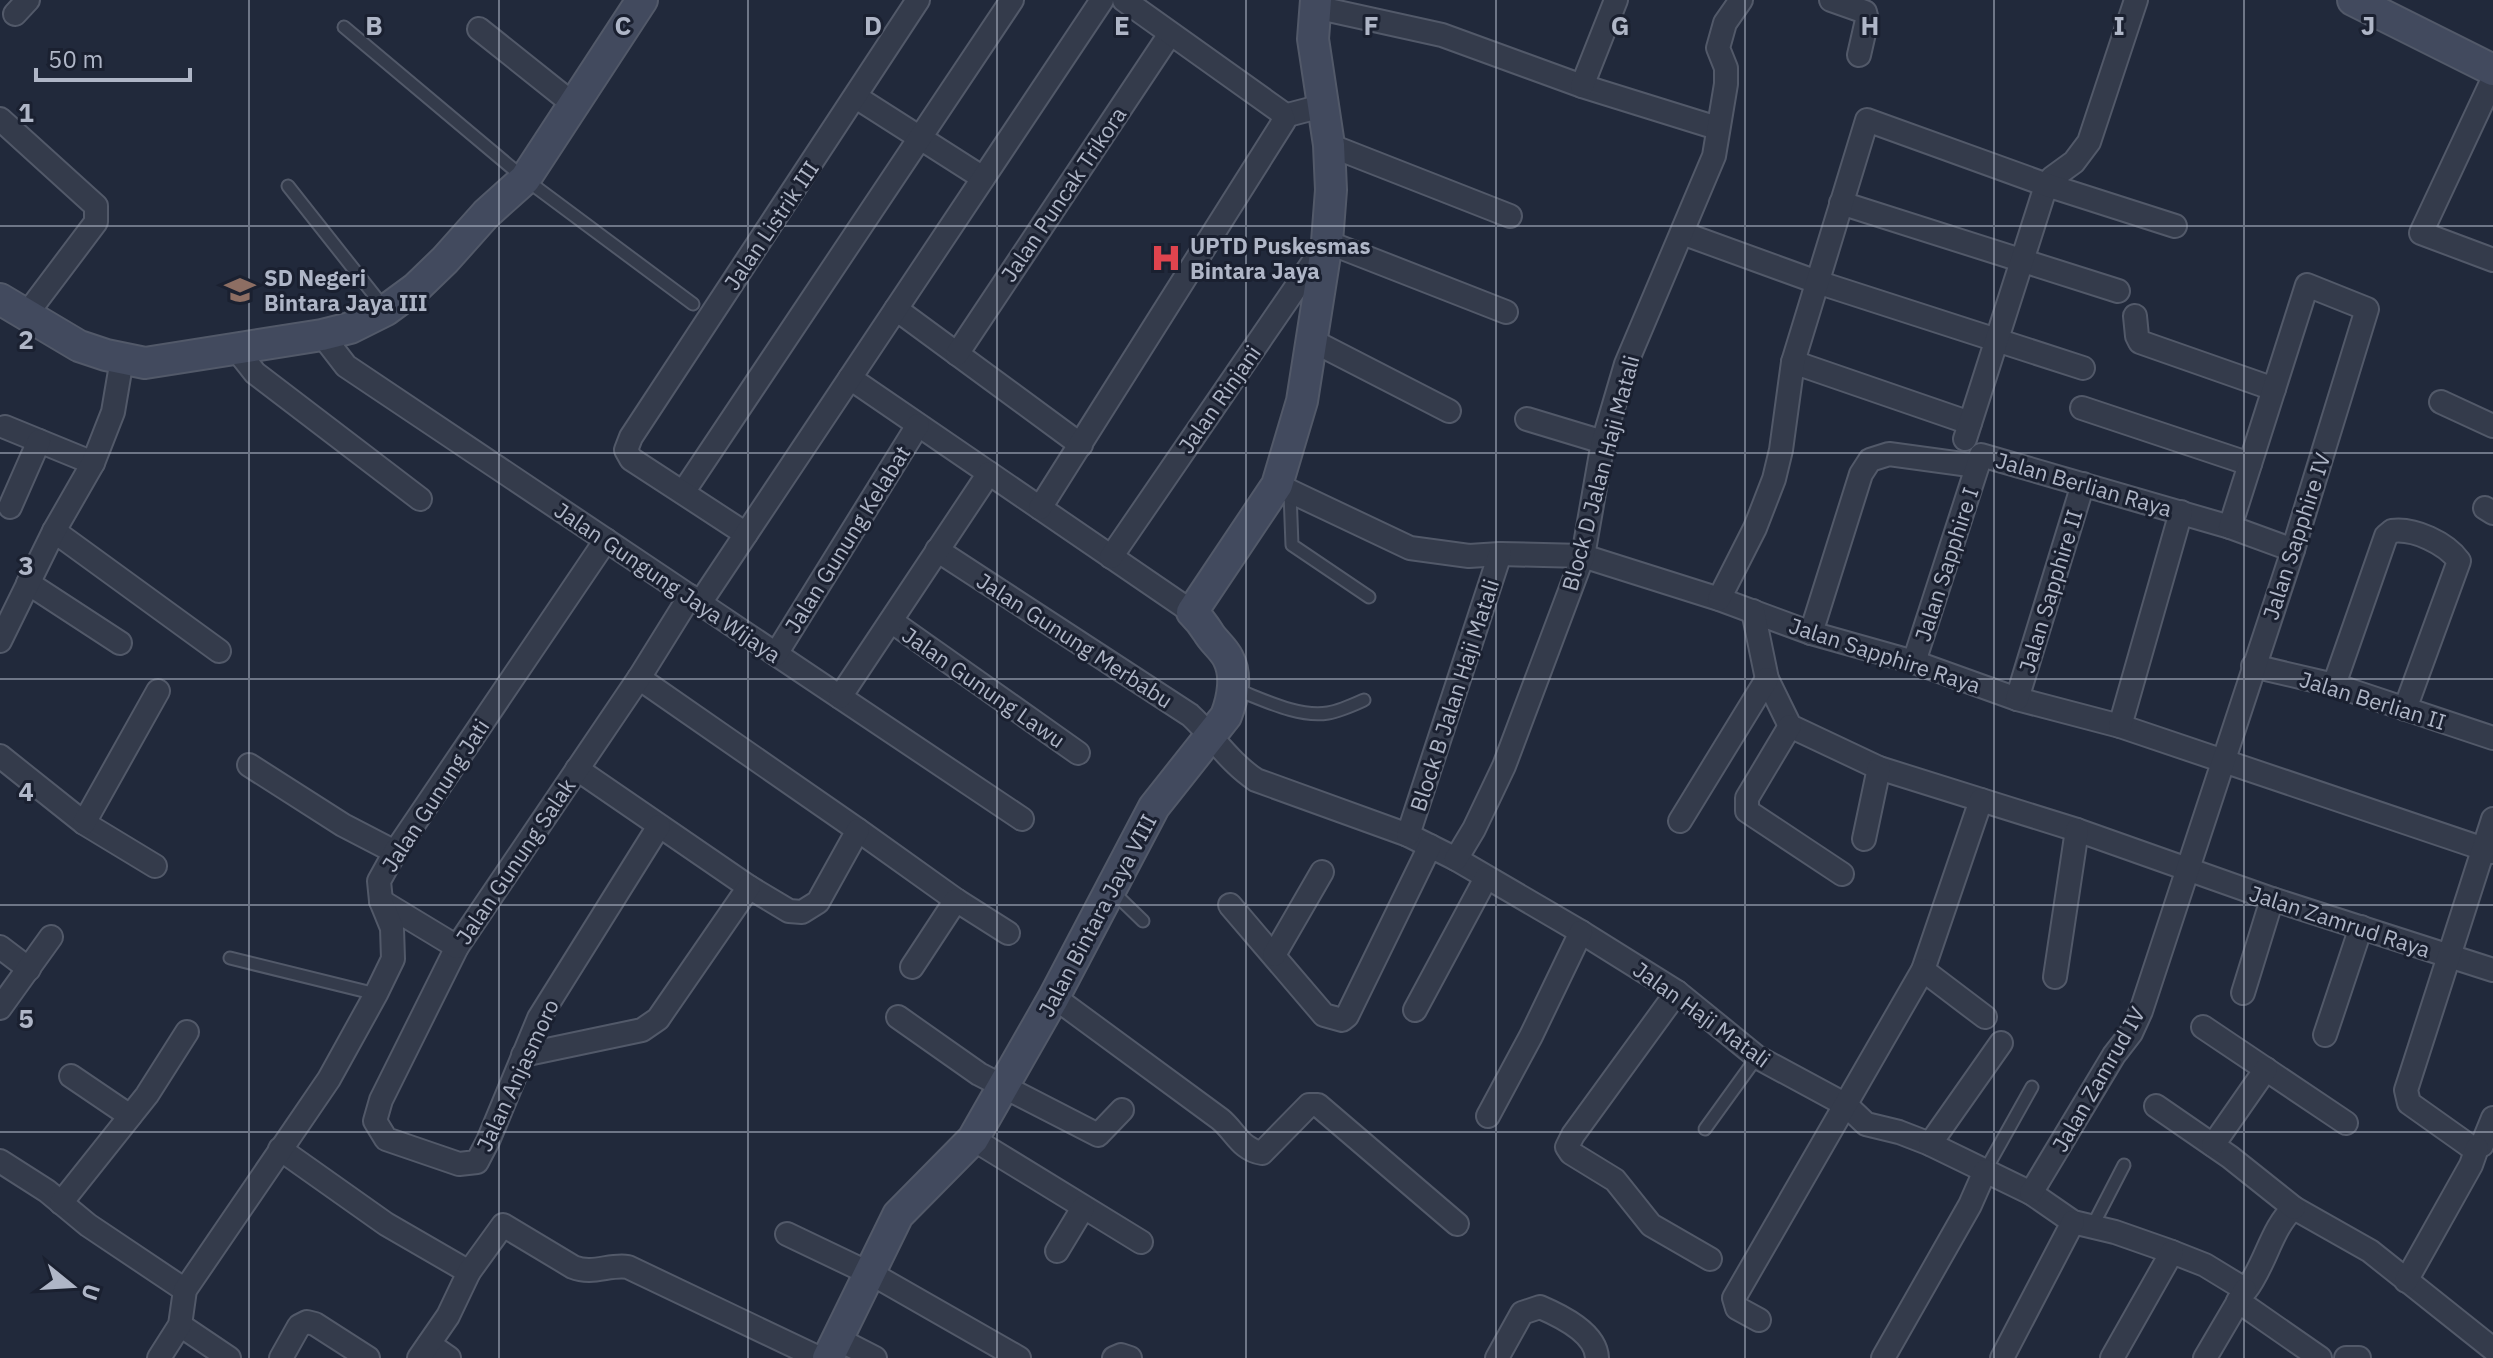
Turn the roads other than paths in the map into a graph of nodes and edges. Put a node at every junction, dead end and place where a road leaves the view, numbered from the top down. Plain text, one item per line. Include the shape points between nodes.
1 (642, 0) edge
2 (918, 0) edge
3 (1012, 0) edge
4 (1102, 0) edge
5 (1124, 0) edge
6 (1616, 0) edge
7 (1741, 0) edge
8 (1831, 0) edge
9 (2136, 0) edge
10 (2353, 0) edge
11 (1315, 4) edge
12 (344, 27) dead end
13 (479, 29) dead end
14 (1170, 34) junction
15 (1859, 55) dead end
16 (2493, 70) edge
17 (2493, 79) edge
18 (1582, 86) junction
19 (856, 97) junction
20 (573, 104) junction
21 (1322, 106) junction
22 (1284, 116) junction
23 (0, 119) edge
24 (1717, 128) junction
25 (919, 140) junction
26 (1329, 145) junction
27 (983, 178) junction
28 (525, 179) junction
29 (2047, 185) junction
30 (288, 186) dead end
31 (1841, 203) junction
32 (1510, 216) dead end
33 (2175, 226) dead end
34 (1682, 233) junction
35 (1327, 242) junction
36 (2022, 259) junction
37 (2493, 260) edge
38 (1817, 282) junction
39 (2118, 291) dead end
40 (0, 299) edge
41 (693, 304) dead end
42 (896, 309) junction
43 (386, 310) junction
44 (1506, 312) dead end
45 (26, 315) junction
46 (2135, 316) dead end
47 (322, 335) junction
48 (1997, 339) junction
49 (1311, 340) junction
50 (228, 350) junction
51 (957, 354) junction
52 (122, 359) junction
53 (1793, 362) junction
54 (2083, 368) dead end
55 (252, 377) junction
56 (850, 378) junction
57 (2274, 389) junction
58 (2441, 402) dead end
59 (2082, 408) dead end
60 (1449, 411) dead end
61 (1527, 419) dead end
62 (918, 425) junction
63 (2493, 426) edge
64 (5, 427) dead end
65 (39, 441) junction
66 (1603, 442) junction
67 (1081, 445) junction
68 (336, 454) dead end
69 (93, 463) junction
70 (2250, 464) junction
71 (1977, 466) junction
72 (989, 473) junction
73 (2083, 484) junction
74 (1284, 489) junction
75 (684, 491) junction
76 (420, 499) dead end
77 (10, 507) dead end
78 (1040, 508) junction
79 (2181, 512) junction
80 (2230, 527) junction
81 (54, 531) junction
82 (746, 534) junction
83 (606, 540) junction
84 (937, 550) junction
85 (2293, 550) junction
86 (1500, 554) junction
87 (1583, 556) junction
88 (1111, 557) junction
89 (28, 583) junction
90 (1369, 597) dead end
91 (1719, 599) junction
92 (695, 600) junction
93 (1753, 611) junction
94 (1192, 612) junction
95 (891, 621) junction
96 (1811, 633) junction
97 (0, 641) edge
98 (120, 643) dead end
99 (219, 651) dead end
100 (776, 654) junction
101 (1914, 662) junction
102 (2253, 666) junction
103 (639, 678) junction
104 (1767, 679) junction
105 (2334, 685) junction
106 (1233, 689) junction
107 (158, 691) dead end
108 (840, 697) junction
109 (2017, 699) junction
110 (1364, 700) dead end
111 (2405, 709) junction
112 (1790, 726) junction
113 (2120, 726) junction
114 (1210, 734) junction
115 (2493, 738) edge
116 (1078, 753) dead end
117 (0, 756) edge
118 (2223, 763) junction
119 (249, 765) dead end
120 (1879, 768) junction
121 (577, 769) junction
122 (1981, 800) junction
123 (1022, 819) dead end
124 (2493, 819) edge
125 (1680, 821) dead end
126 (84, 823) junction
127 (659, 826) junction
128 (858, 830) junction
129 (2077, 830) junction
130 (1408, 835) junction
131 (1864, 839) dead end
132 (1430, 846) junction
133 (2488, 850) edge
134 (395, 852) junction
135 (1456, 859) junction
136 (155, 866) dead end
137 (2188, 870) junction
138 (1322, 872) dead end
139 (1842, 874) dead end
140 (1486, 878) junction
141 (749, 887) junction
142 (1111, 890) junction
143 (2272, 899) junction
144 (956, 900) junction
145 (381, 901) junction
146 (1230, 905) dead end
147 (1143, 921) dead end
148 (2361, 927) junction
149 (1581, 932) junction
150 (1008, 933) dead end
151 (51, 937) dead end
152 (0, 947) edge
153 (457, 947) junction
154 (1274, 955) junction
155 (2447, 956) junction
156 (230, 958) dead end
157 (912, 967) dead end
158 (29, 969) junction
159 (1923, 970) junction
160 (2493, 970) edge
161 (2055, 977) dead end
162 (1677, 992) junction
163 (2243, 993) dead end
164 (376, 994) junction
165 (1054, 997) junction
166 (0, 1008) edge
167 (1415, 1010) dead end
168 (898, 1017) dead end
169 (1985, 1017) dead end
170 (2203, 1027) dead end
171 (187, 1032) dead end
172 (2325, 1035) dead end
173 (2001, 1043) dead end
174 (523, 1055) junction
175 (1757, 1057) junction
176 (2266, 1069) junction
177 (71, 1076) dead end
178 (1002, 1085) junction
179 (2032, 1087) dead end
180 (1846, 1105) junction
181 (2156, 1106) dead end
182 (1122, 1110) dead end
183 (130, 1116) junction
184 (1488, 1116) dead end
185 (2493, 1118) edge
186 (2346, 1123) dead end
187 (1705, 1129) dead end
188 (386, 1139) joint
189 (973, 1139) junction
190 (1930, 1144) junction
191 (2213, 1145) junction
192 (2477, 1148) junction
193 (280, 1149) junction
194 (0, 1161) edge
195 (2124, 1165) dead end
196 (1985, 1171) junction
197 (2031, 1193) junction
198 (61, 1203) junction
199 (1083, 1208) junction
200 (2294, 1208) junction
201 (1457, 1224) dead end
202 (2083, 1225) junction
203 (787, 1234) dead end
204 (1141, 1242) dead end
205 (1057, 1251) dead end
206 (2172, 1252) junction
207 (1710, 1259) dead end
208 (469, 1272) junction
209 (871, 1274) junction
210 (2406, 1281) junction
211 (185, 1290) junction
212 (2242, 1295) junction
213 (1759, 1320) dead end
214 (180, 1325) junction
215 (2493, 1349) edge
216 (424, 1351) edge
217 (829, 1352) edge
218 (159, 1358) edge
219 (229, 1358) edge
220 (281, 1358) edge
221 (368, 1358) edge
222 (449, 1358) edge
223 (875, 1358) edge
224 (1019, 1358) edge
225 (1114, 1358) edge
226 (1130, 1358) edge
227 (1497, 1358) edge
228 (1597, 1358) edge
229 (1883, 1358) edge
230 (2002, 1358) edge
231 (2112, 1358) edge
232 (2205, 1358) edge
233 (2320, 1358) edge
234 (2346, 1358) edge
235 (2359, 1358) edge

1 - 20 street
2 - 19 street, Jalan Listrik III
3 - 25 street
4 - 27 street, Jalan Gunung Salak
5 - 14 street
6 - 18 street
7 - 24 street, Block D Jalan Haji Matali via 1725,23 1718,48 1726,84
8 - 15 street via 1865,12
9 - 29 street via 2089,142
10 - 16 street
11 - 18 street via 1442,35
11 - 21 street via 1313,39
12 - 28 lane
13 - 20 street
14 - 22 street
14 - 51 street, Jalan Puncak Trikora
17 - 37 street via 2421,233
18 - 24 street
19 - 25 street
19 - 75 street, Jalan Listrik III via 631,437 626,450 631,459
20 - 28 street
21 - 22 street
21 - 26 street
22 - 67 street
23 - 45 street via 96,206 98,215
24 - 34 street, Block D Jalan Haji Matali via 1710,167
25 - 27 street
25 - 75 street
26 - 32 street
26 - 35 street
27 - 42 street, Jalan Gunung Salak
28 - 41 lane
28 - 43 street via 426,279
29 - 31 street via 1867,120
29 - 33 street
29 - 36 street
30 - 43 lane
31 - 36 street
31 - 38 street
34 - 38 street
34 - 66 street, Block D Jalan Haji Matali via 1639,330
35 - 44 street
35 - 49 street
35 - 88 street, Jalan Rinjani
36 - 39 street
36 - 48 street
38 - 48 street
38 - 53 street
40 - 45 street
42 - 51 street
42 - 56 street, Jalan Gunung Salak
43 - 47 street
45 - 52 street via 79,346
46 - 57 street via 2140,342
47 - 50 street
47 - 83 street, Jalan Gungung Jaya Wijaya via 346,366
48 - 53 street via 1967,431
48 - 54 street
49 - 60 street
49 - 74 street
50 - 52 street via 145,363
50 - 55 street
51 - 67 street
52 - 69 street via 113,412
53 - 91 street via 1774,479
55 - 68 street
55 - 76 street
56 - 62 street
56 - 82 street, Jalan Gunung Salak
57 - 70 street
57 - 85 street, Jalan Sapphire IV via 2307,285 2367,309
58 - 63 street
59 - 70 street
61 - 66 street
62 - 72 street
62 - 100 street, Jalan Gunung Kelabat
64 - 65 street
65 - 69 street
65 - 77 street
66 - 87 street, Block D Jalan Haji Matali
67 - 78 street
69 - 81 street
70 - 80 street
71 - 73 street, Jalan Berlian Raya via 1981,455
71 - 96 street, Jalan Berlian Raya via 1889,454 1870,460
71 - 101 street, Jalan Sapphire I
72 - 78 street
72 - 84 street
73 - 79 street, Jalan Berlian Raya
73 - 109 street, Jalan Sapphire II
74 - 86 street, Jalan Sapphire Raya via 1410,548 1469,556
74 - 90 lane via 1292,545
74 - 94 street
75 - 82 street
78 - 88 street
79 - 80 street, Jalan Berlian Raya
79 - 113 street
80 - 85 street, Jalan Berlian Raya
81 - 89 street
81 - 99 street
82 - 92 street, Jalan Gunung Salak
83 - 92 street, Jalan Gungung Jaya Wijaya
83 - 134 street, Jalan Gunung Jati
84 - 95 street
84 - 114 street, Jalan Gunung Merbabu via 1190,715
85 - 102 street, Jalan Sapphire IV
86 - 87 street, Jalan Sapphire Raya
86 - 130 street, Block B Jalan Haji Matali
87 - 91 street, Jalan Sapphire Raya
87 - 135 street, Block D Jalan Haji Matali via 1504,766
88 - 94 street
89 - 97 street
89 - 98 street
91 - 93 street, Jalan Sapphire Raya
92 - 100 street, Jalan Gungung Jaya Wijaya
92 - 103 street, Jalan Gunung Salak
93 - 96 street, Jalan Sapphire Raya
93 - 104 street
94 - 106 street via 1228,657
95 - 108 street
95 - 116 street, Jalan Gunung Lawu
96 - 101 street, Jalan Sapphire Raya
100 - 108 street, Jalan Gungung Jaya Wijaya
101 - 109 street, Jalan Sapphire Raya
102 - 105 street, Jalan Berlian II
102 - 118 street, Jalan Sapphire IV
103 - 121 street, Jalan Gunung Salak
103 - 128 street
104 - 112 street
104 - 125 street
105 - 111 street, Jalan Berlian II
105 - 111 street via 2386,536 2399,530 2423,536 2459,561
106 - 110 lane via 1315,713
106 - 114 street, Jalan Bintara Jaya VIII via 1226,716
107 - 126 street
108 - 123 street, Jalan Gungung Jaya Wijaya
109 - 113 street, Jalan Sapphire Raya
111 - 115 street, Jalan Berlian II
112 - 120 street, Jalan Zamrud Raya
112 - 139 street via 1747,798 1747,811
113 - 118 street, Jalan Sapphire Raya
114 - 130 street, Jalan Haji Matali via 1239,769 1256,780
114 - 142 street, Jalan Bintara Jaya VIII via 1154,807
117 - 126 street
118 - 133 street, Jalan Sapphire Raya
118 - 137 street, Jalan Zamrud IV
119 - 134 street
120 - 122 street, Jalan Zamrud Raya
120 - 131 street
121 - 127 street
121 - 153 street, Jalan Gunung Salak
122 - 129 street, Jalan Zamrud Raya
122 - 159 street
124 - 133 street
126 - 136 street
127 - 141 street
127 - 174 street, Jalan Anjasmoro via 539,1018
128 - 141 street via 818,902 802,912 789,911
128 - 144 street
129 - 137 street, Jalan Zamrud Raya
129 - 161 street
130 - 132 street, Jalan Haji Matali
132 - 135 street, Jalan Haji Matali
132 - 154 street via 1347,1016 1336,1020 1324,1015
133 - 155 street
134 - 145 street, Jalan Gunung Jati via 379,881
135 - 140 street, Jalan Haji Matali
137 - 143 street, Jalan Zamrud Raya
137 - 197 street, Jalan Zamrud IV via 2131,1033
138 - 154 street
140 - 149 street, Jalan Haji Matali
140 - 167 street
141 - 174 street via 658,1019 642,1030
142 - 147 lane
142 - 165 street, Jalan Bintara Jaya VIII
143 - 148 street, Jalan Zamrud Raya
143 - 163 street
144 - 150 street
144 - 157 street
145 - 153 street
145 - 164 street, Jalan Gunung Jati via 392,928 393,959
146 - 154 street
148 - 155 street, Jalan Zamrud Raya
148 - 172 street
149 - 162 street, Jalan Haji Matali
149 - 184 street
151 - 158 street
152 - 158 street
153 - 188 street, Jalan Gunung Salak via 381,1100 375,1121
155 - 160 street, Jalan Zamrud Raya
155 - 192 street via 2406,1090 2409,1103
156 - 164 lane
158 - 166 street
159 - 169 street
159 - 180 street
162 - 175 street, Jalan Haji Matali
162 - 207 street via 1567,1147 1615,1180 1651,1225
164 - 193 street, Jalan Gunung Jati via 329,1079
165 - 178 street, Jalan Bintara Jaya VIII
165 - 201 street via 1220,1119 1254,1152 1271,1147 1309,1105 1318,1105
168 - 178 street
170 - 176 street
171 - 183 street
173 - 190 street
174 - 188 street, Jalan Anjasmoro via 477,1162 459,1164
175 - 180 street, Jalan Haji Matali
175 - 187 lane
176 - 186 street
176 - 191 street
177 - 183 street
178 - 182 street via 1098,1135
178 - 189 street, Jalan Bintara Jaya VIII
179 - 196 lane
180 - 190 street, Jalan Haji Matali via 1866,1124
180 - 213 street via 1734,1298 1737,1308
181 - 191 street
183 - 198 street
185 - 192 street via 2486,1140
189 - 199 street
189 - 209 street, Jalan Bintara Jaya VIII via 898,1215
190 - 196 street, Jalan Haji Matali
191 - 200 street
192 - 210 street
193 - 208 street via 386,1224
193 - 211 street, Jalan Gunung Jati
194 - 198 street
195 - 202 lane
196 - 197 street, Jalan Haji Matali
196 - 229 street
197 - 202 street, Jalan Haji Matali
198 - 211 street
199 - 204 street
199 - 205 street
200 - 210 street via 2370,1251
200 - 212 street via 2282,1220
202 - 206 street, Jalan Haji Matali
202 - 230 street
203 - 209 street
206 - 212 street, Jalan Haji Matali via 2205,1265
206 - 231 street
208 - 216 street
208 - 217 street via 503,1225 573,1267 628,1267
209 - 217 street, Jalan Bintara Jaya VIII
209 - 224 street
210 - 215 street
211 - 214 street
212 - 232 street
212 - 233 street, Jalan Haji Matali
214 - 218 street
214 - 219 street
216 - 222 street
217 - 223 street
220 - 221 street via 299,1326 307,1322
225 - 226 street
227 - 228 street via 1522,1313 1540,1307 1588,1336
234 - 235 street

